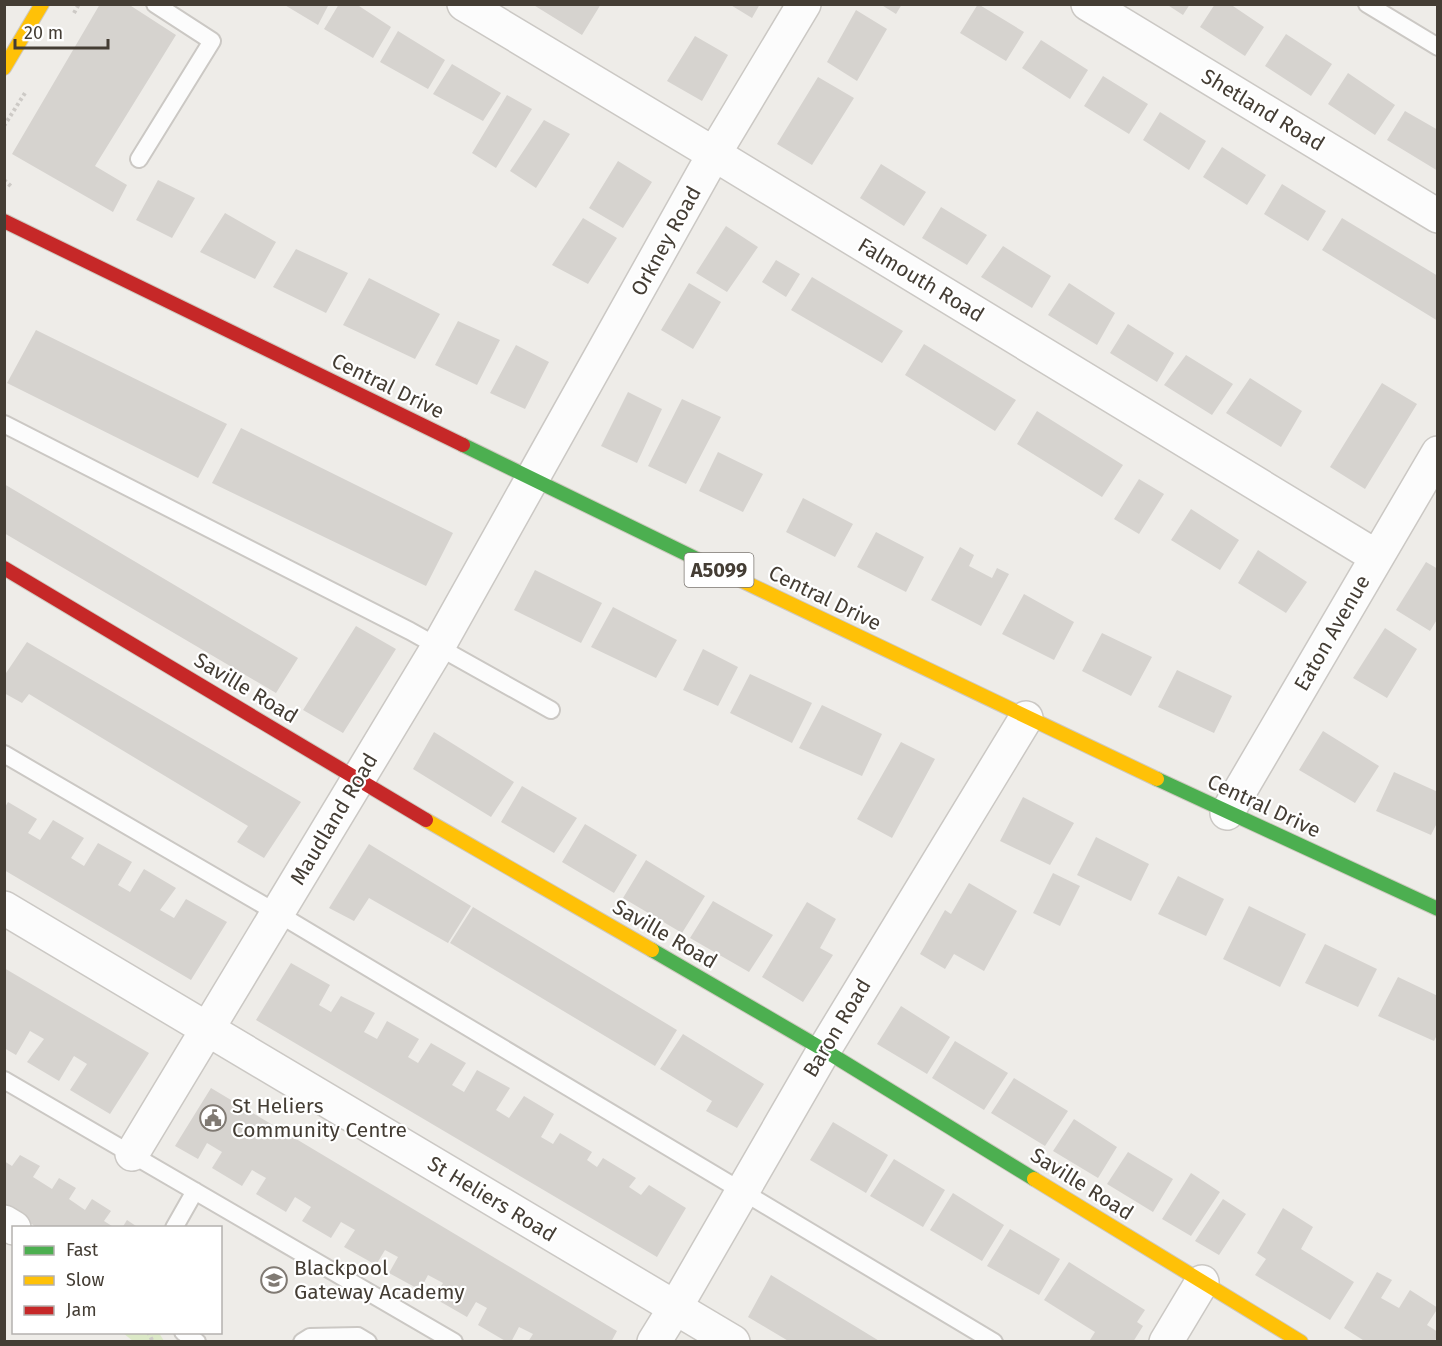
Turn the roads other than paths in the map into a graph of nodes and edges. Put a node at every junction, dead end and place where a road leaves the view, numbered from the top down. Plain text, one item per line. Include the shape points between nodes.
1 (42, 4) edge
2 (155, 4) edge
3 (464, 4) edge
4 (804, 4) edge
5 (1088, 4) edge
6 (1367, 4) edge
7 (1437, 47) edge
8 (4, 68) edge
9 (714, 154) junction
10 (140, 159) dead end
11 (1437, 216) edge
12 (4, 220) edge
13 (4, 424) edge
14 (1437, 453) edge
15 (532, 480) junction
16 (1377, 557) junction
17 (4, 568) edge
18 (438, 647) junction
19 (551, 711) dead end
20 (1026, 718) junction
21 (4, 754) edge
22 (358, 780) junction
23 (1227, 813) junction
24 (4, 908) edge
25 (1437, 909) edge
26 (277, 913) junction
27 (207, 1030) junction
28 (824, 1050) junction
29 (4, 1080) edge
30 (132, 1154) junction
31 (195, 1191) junction
32 (742, 1191) junction
33 (175, 1226) edge
34 (1202, 1282) junction
35 (675, 1308) junction
36 (302, 1341) edge
37 (368, 1341) edge
38 (454, 1341) edge
39 (654, 1341) edge
40 (733, 1341) edge
41 (994, 1341) edge
42 (1166, 1341) edge
43 (1301, 1341) edge

1 - 8 main road
2 - 10 lane via 212,41
3 - 9 street, Falmouth Road
4 - 9 street, Orkney Road
5 - 11 street, Shetland Road
6 - 7 lane
9 - 15 street, Orkney Road
9 - 16 street, Falmouth Road
12 - 15 main road, Central Drive / A5099
13 - 18 lane
14 - 16 street, Eaton Avenue
15 - 18 street, Maudland Road
15 - 20 main road, Central Drive / A5099
16 - 23 street, Eaton Avenue
17 - 22 main road, Saville Road
18 - 19 lane
18 - 22 street, Maudland Road
20 - 23 main road, Central Drive / A5099
20 - 28 street, Baron Road
21 - 26 lane
22 - 26 street, Maudland Road
22 - 28 main road, Saville Road
23 - 25 main road, Central Drive / A5099
24 - 27 street, St Heliers Road
26 - 27 street, Maudland Road
26 - 32 lane
27 - 30 street, Maudland Road
27 - 35 street, St Heliers Road
28 - 32 street, Baron Road
28 - 34 main road, Saville Road
29 - 30 lane
30 - 31 lane
31 - 33 lane
31 - 38 lane
32 - 35 street, Baron Road
32 - 41 lane
34 - 42 street
34 - 43 main road, Saville Road
35 - 39 street, Baron Road
35 - 40 street, St Heliers Road
36 - 37 lane via 310,1337 358,1336

